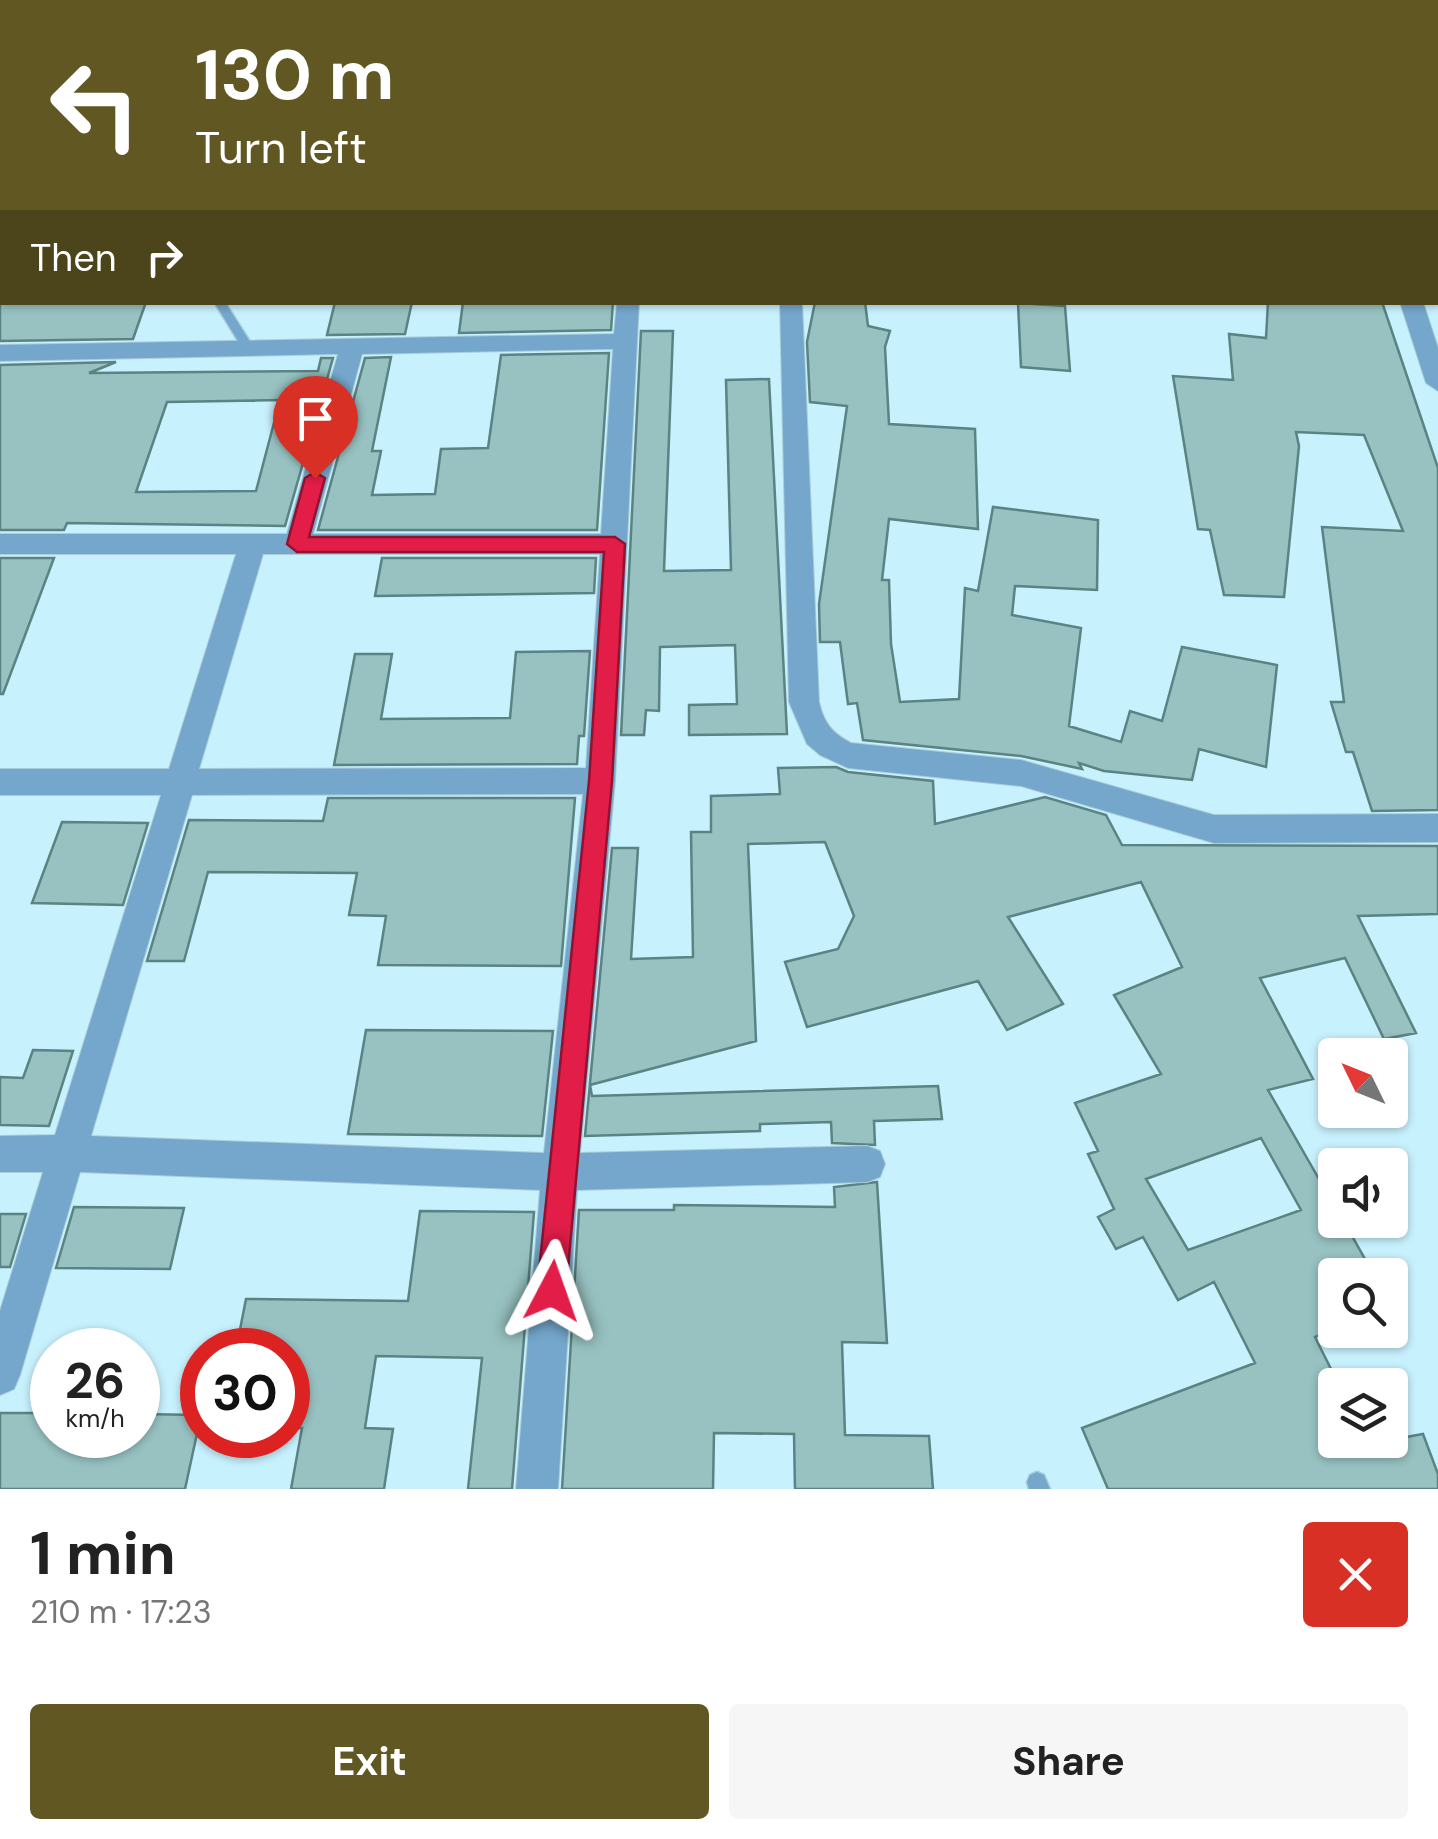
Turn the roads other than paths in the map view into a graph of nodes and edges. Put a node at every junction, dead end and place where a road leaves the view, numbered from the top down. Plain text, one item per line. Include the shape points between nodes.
1 (220, 305) edge
2 (628, 305) edge
3 (790, 305) edge
4 (1413, 305) edge
5 (626, 341) junction
6 (352, 346) junction
7 (250, 351) junction
8 (0, 353) edge
9 (1438, 383) edge
10 (0, 544) edge
11 (297, 544) junction
12 (615, 544) junction
13 (252, 545) junction
14 (183, 780) junction
15 (600, 781) junction
16 (0, 782) edge
17 (1438, 828) edge
18 (70, 1152) junction
19 (0, 1154) edge
20 (867, 1164) dead end
21 (560, 1172) junction
22 (0, 1375) edge
23 (537, 1489) edge

1 - 7 lane
2 - 5 street
3 - 17 street via 804,702 815,736 827,746 848,754 1021,773 1214,828
4 - 9 street
5 - 6 street
5 - 12 street
6 - 7 street
6 - 11 street
7 - 8 street
10 - 13 street
11 - 12 street
11 - 13 street
12 - 15 street
13 - 14 street
14 - 15 street
14 - 16 street
14 - 18 street
15 - 21 street
18 - 19 street
18 - 21 street
18 - 22 street
20 - 21 street
21 - 23 street

